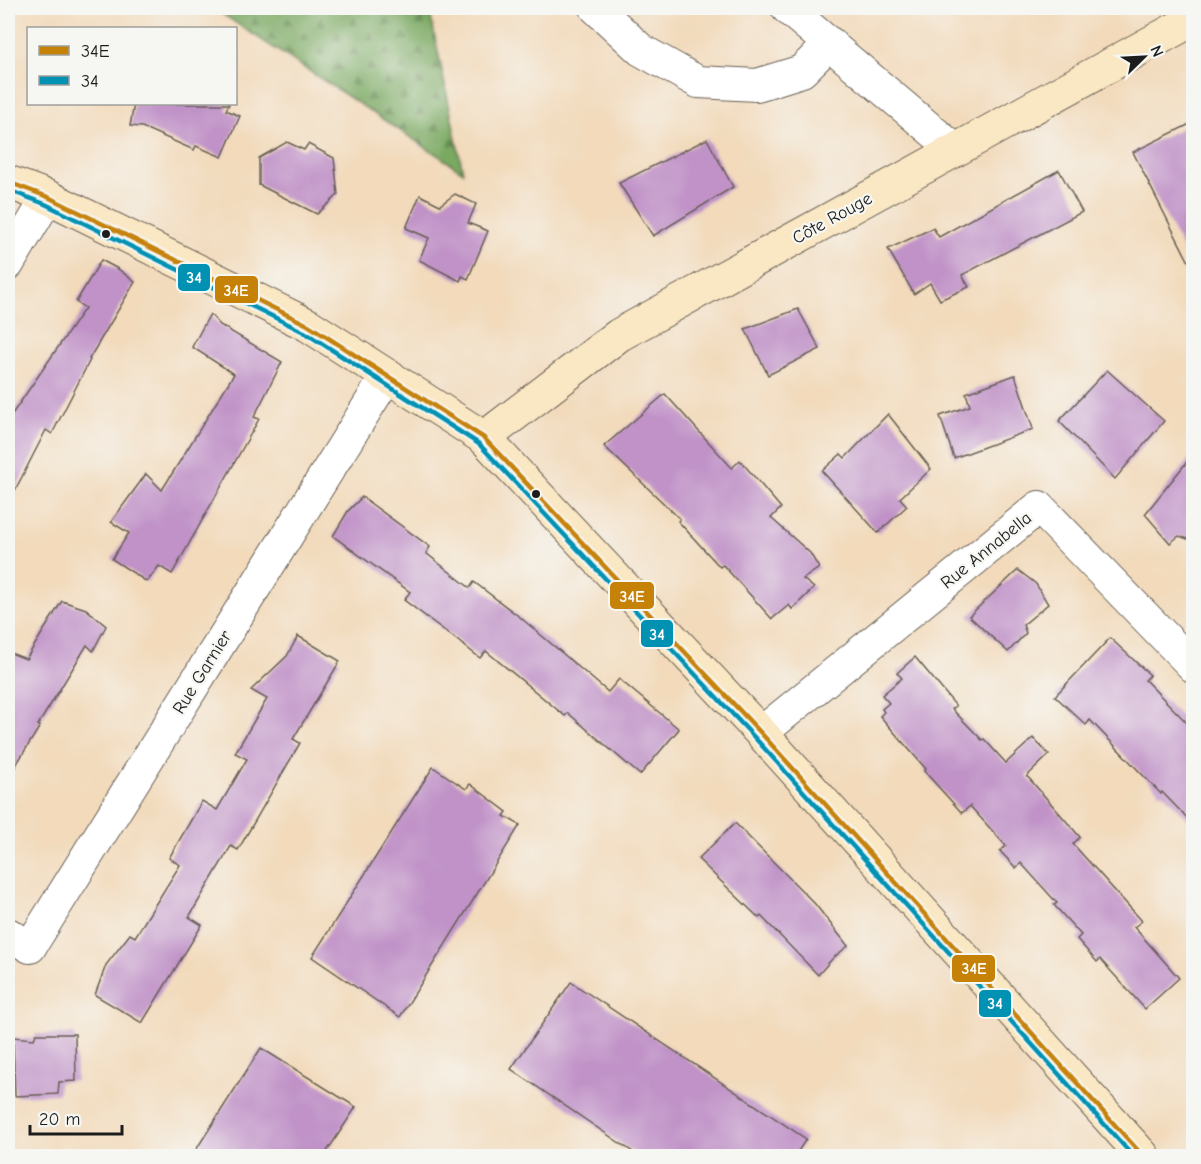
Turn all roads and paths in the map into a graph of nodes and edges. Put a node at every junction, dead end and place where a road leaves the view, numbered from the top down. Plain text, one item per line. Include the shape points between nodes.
1 (596, 8) edge
2 (787, 8) edge
3 (1194, 20) edge
4 (830, 43) junction
5 (955, 150) junction
6 (8, 183) edge
7 (48, 197) junction
8 (8, 264) edge
9 (387, 376) junction
10 (484, 438) junction
11 (1194, 667) edge
12 (760, 733) junction
13 (8, 934) edge
14 (1143, 1156) edge

1 - 4 street via 642,50 698,82 757,85 802,70
2 - 4 street
3 - 5 street, Côte Rouge
4 - 5 street
5 - 10 street, Côte Rouge via 619,335
6 - 7 street
7 - 8 street
7 - 9 street via 309,325
9 - 10 street
9 - 13 street, Rue Garnier via 30,947
10 - 12 street
11 - 12 street, Rue Annabella via 1039,507
12 - 14 street

